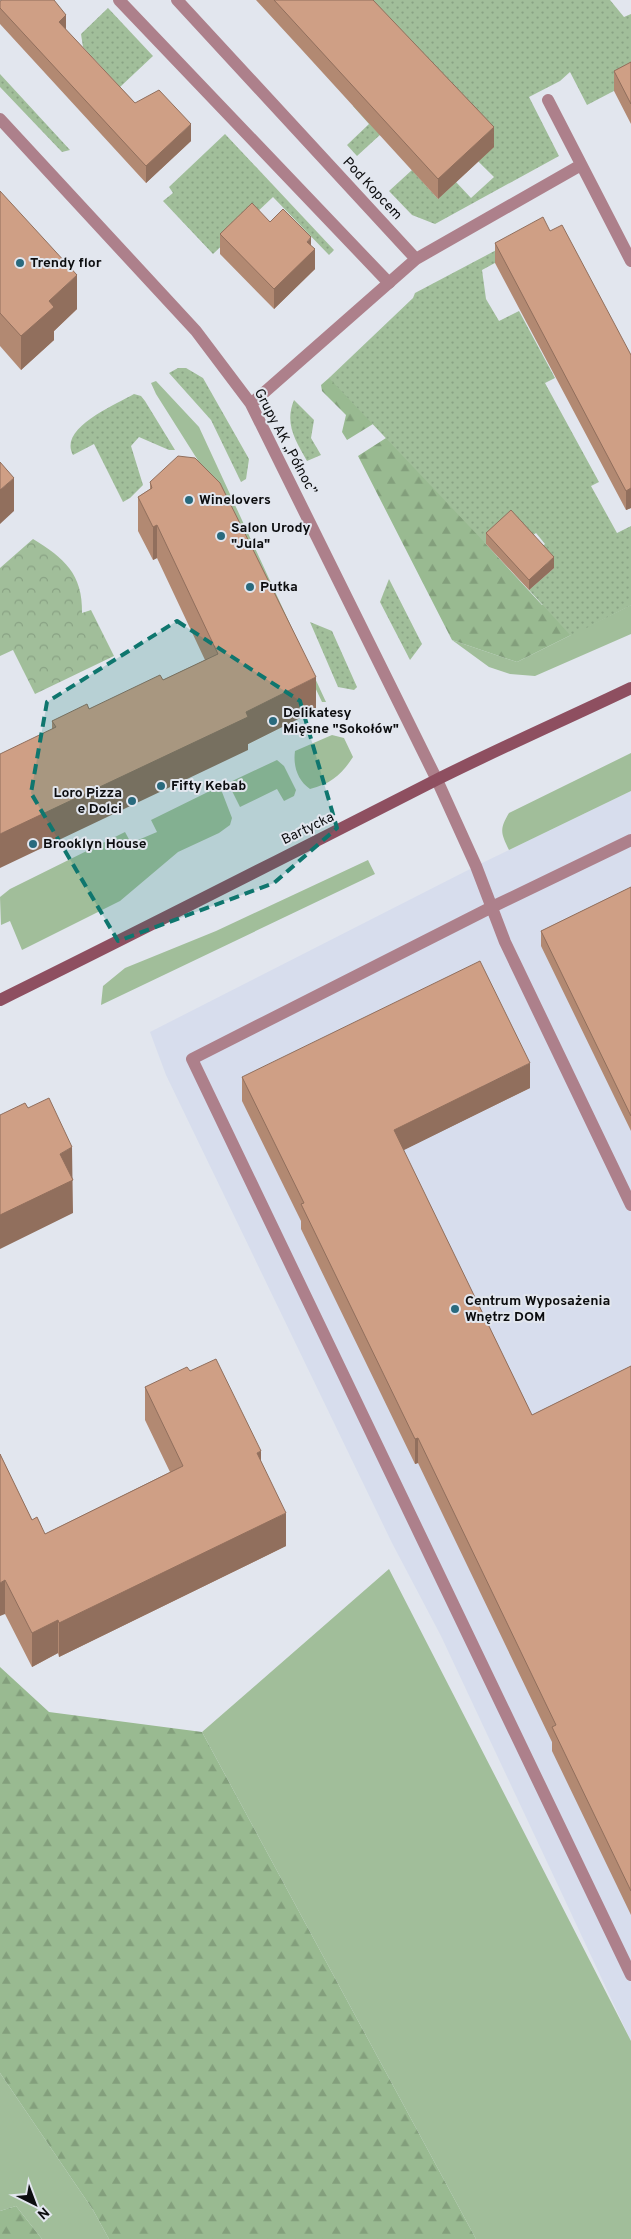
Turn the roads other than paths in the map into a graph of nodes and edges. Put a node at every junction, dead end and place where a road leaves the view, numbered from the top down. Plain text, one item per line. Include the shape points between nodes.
1 (119, 0) edge
2 (177, 0) edge
3 (548, 100) dead end
4 (0, 119) edge
5 (581, 165) junction
6 (416, 259) junction
7 (631, 261) edge
8 (389, 283) junction
9 (250, 404) junction
10 (631, 688) edge
11 (437, 780) junction
12 (631, 840) edge
13 (492, 907) junction
14 (0, 1000) edge
15 (631, 1205) edge
16 (631, 1975) edge

1 - 8 street
2 - 6 street, Pod Kopcem
3 - 5 street
4 - 9 street, Grupy AK „Północ” via 196,331
5 - 6 street
5 - 7 street
6 - 8 street
8 - 9 street
9 - 11 street, Grupy AK „Północ”
10 - 11 street, Bartycka
11 - 13 street, Grupy AK „Północ”
11 - 14 street, Bartycka
12 - 13 street
13 - 15 street, Grupy AK „Północ” via 505,942
13 - 16 street via 192,1059

